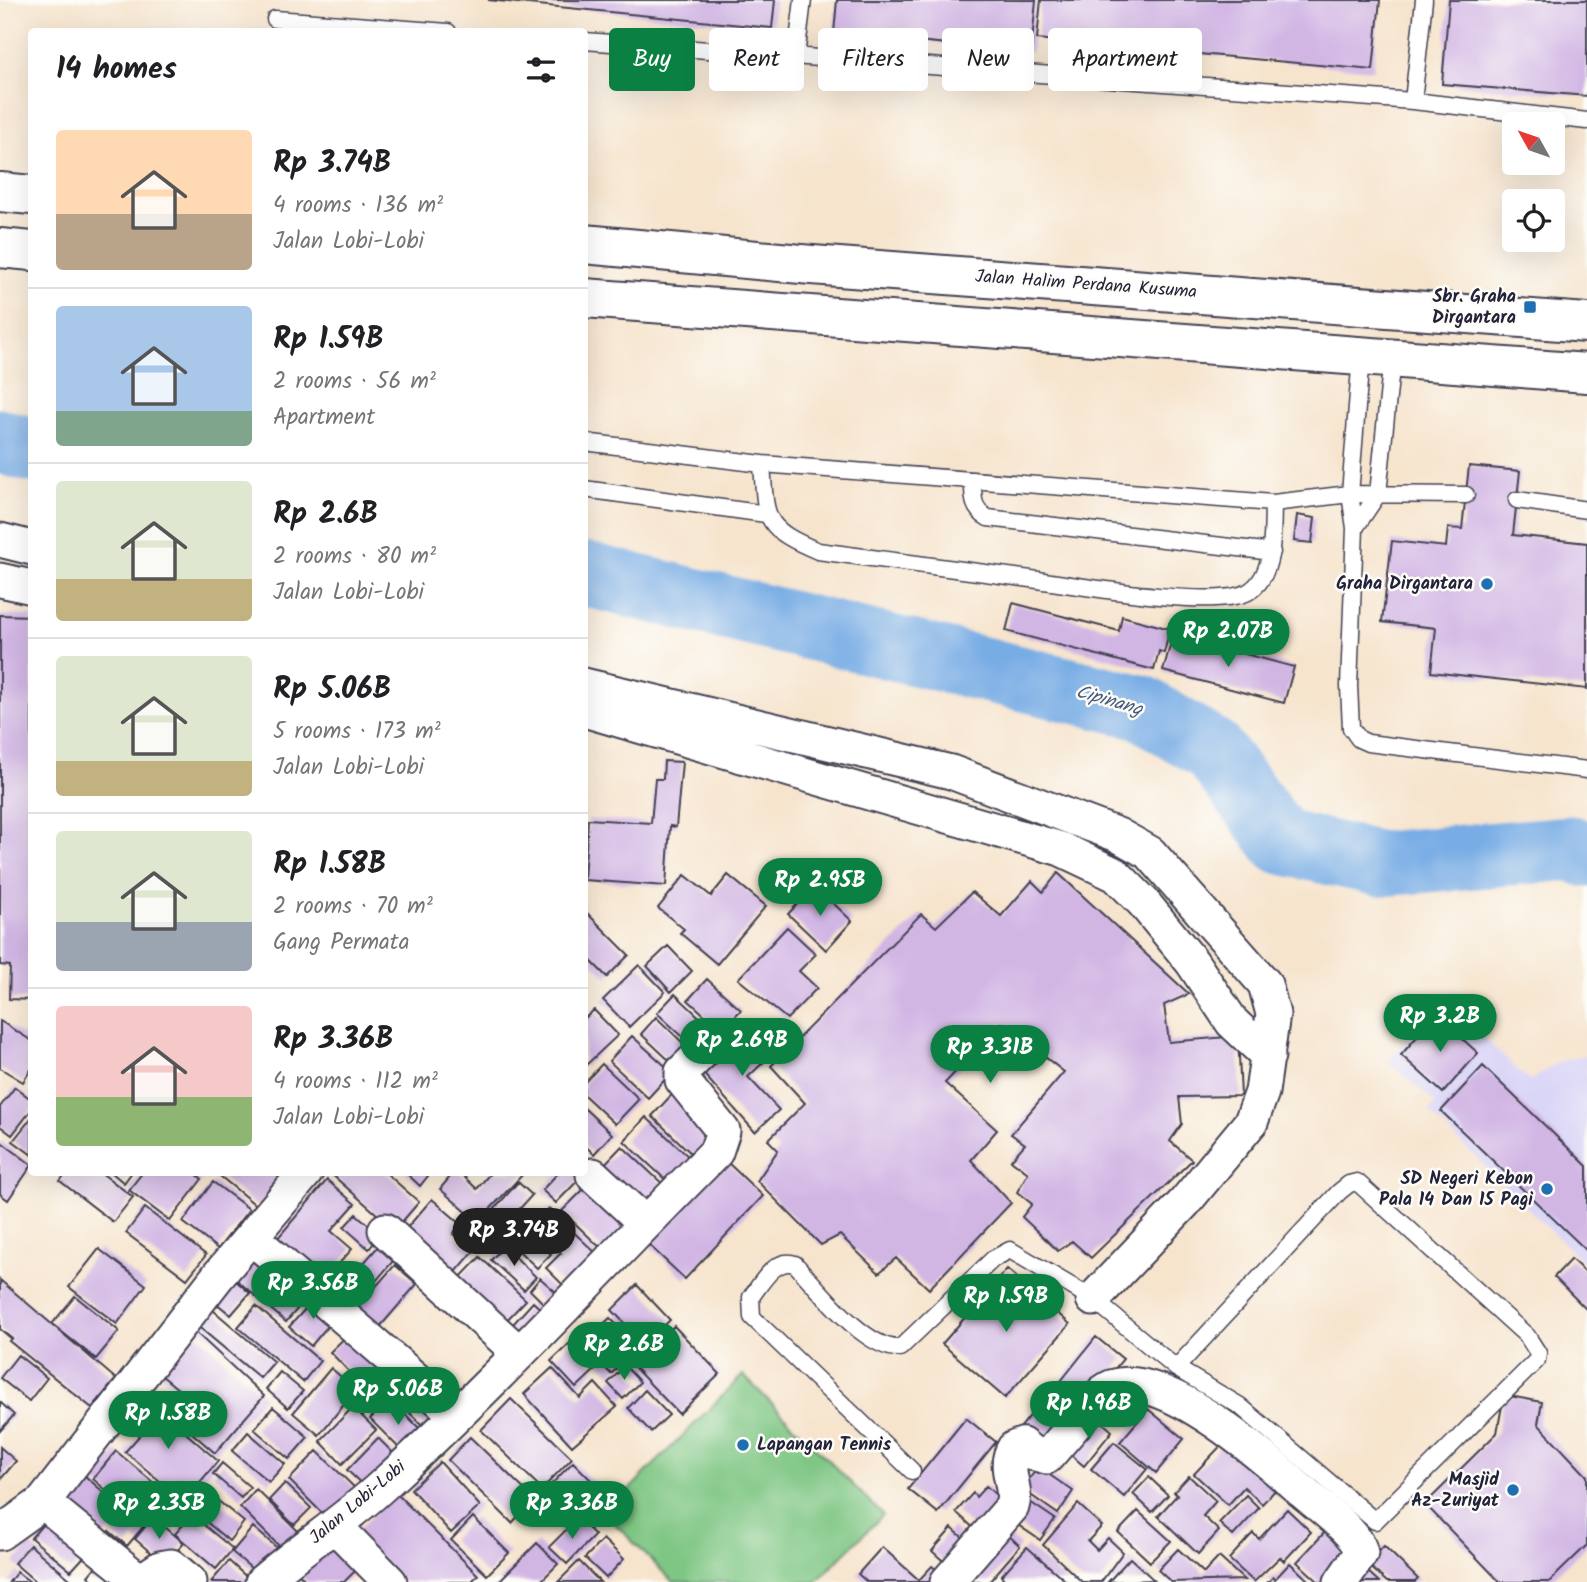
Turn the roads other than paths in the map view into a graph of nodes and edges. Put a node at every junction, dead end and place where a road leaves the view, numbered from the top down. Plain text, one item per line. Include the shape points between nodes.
1 (803, 0) edge
2 (1424, 0) edge
3 (275, 19) dead end
4 (395, 28) edge
5 (800, 28) edge
6 (588, 41) edge
7 (709, 50) edge
8 (804, 58) edge
9 (1413, 101) junction
10 (1587, 121) edge
11 (0, 192) edge
12 (28, 195) edge
13 (588, 244) edge
14 (0, 248) edge
15 (28, 251) edge
16 (588, 298) edge
17 (1587, 323) edge
18 (1376, 357) junction
19 (1587, 373) edge
20 (588, 442) edge
21 (762, 464) junction
22 (973, 480) junction
23 (588, 490) edge
24 (1350, 494) junction
25 (1378, 494) junction
26 (1466, 495) dead end
27 (1517, 500) dead end
28 (1273, 503) junction
29 (1587, 510) edge
30 (766, 514) junction
31 (1355, 528) junction
32 (0, 540) edge
33 (28, 547) edge
34 (1272, 552) junction
35 (0, 580) edge
36 (28, 586) edge
37 (588, 685) edge
38 (588, 711) edge
39 (1587, 770) edge
40 (719, 1036) dead end
41 (1268, 1056) junction
42 (593, 1175) dead end
43 (303, 1176) edge
44 (645, 1223) junction
45 (385, 1230) dead end
46 (251, 1237) junction
47 (1093, 1299) junction
48 (519, 1353) junction
49 (1176, 1368) junction
50 (457, 1415) junction
51 (912, 1471) dead end
52 (43, 1502) junction
53 (336, 1527) junction
54 (0, 1533) edge
55 (190, 1582) edge
56 (262, 1582) edge
57 (390, 1582) edge
58 (948, 1582) edge
59 (1341, 1582) edge

1 - 5 lane
2 - 9 lane
3 - 4 lane
6 - 7 lane
8 - 9 lane
9 - 10 lane
11 - 12 street
13 - 17 street, Jalan Halim Perdana Kusuma
14 - 15 street
16 - 18 street
18 - 19 street
18 - 24 lane
18 - 25 lane
20 - 21 lane
21 - 22 lane
21 - 30 lane
22 - 28 lane
22 - 34 lane via 974,503 988,518
23 - 30 lane
24 - 25 lane
24 - 28 lane
24 - 31 lane
25 - 26 lane
25 - 31 lane
27 - 29 lane
28 - 34 lane
30 - 34 lane via 787,538 818,551 1160,596 1233,597 1250,591 1260,581
31 - 39 lane via 1349,686 1351,728 1359,739
32 - 33 street
35 - 36 street
37 - 41 street via 951,772 1118,835 1150,853 1265,984 1273,1014
38 - 41 street via 1061,849 1116,875 1192,962 1232,1022
40 - 44 street, Jalan Lobi-Lobi via 682,1072 682,1080 723,1131 716,1152
41 - 47 street via 1251,1122 1185,1202
42 - 44 street
43 - 46 street
44 - 48 street, Jalan Lobi-Lobi
45 - 48 street
46 - 50 street
46 - 52 street
47 - 49 lane
47 - 51 lane via 1010,1250 993,1259 900,1348 887,1349 865,1335 794,1264 778,1265 751,1297 752,1317
48 - 50 street, Jalan Lobi-Lobi
49 - 49 lane via 1339,1192 1357,1182 1527,1336 1538,1353 1537,1360 1375,1521 1240,1406
50 - 53 street, Jalan Lobi-Lobi
52 - 54 street
52 - 55 street via 141,1581 171,1566
53 - 56 street, Jalan Lobi-Lobi
53 - 57 street
58 - 59 street via 1012,1507 1015,1497 1007,1462 1014,1448 1022,1445 1047,1457 1103,1392 1121,1383 1154,1390 1201,1412 1353,1536 1360,1548 1359,1559

